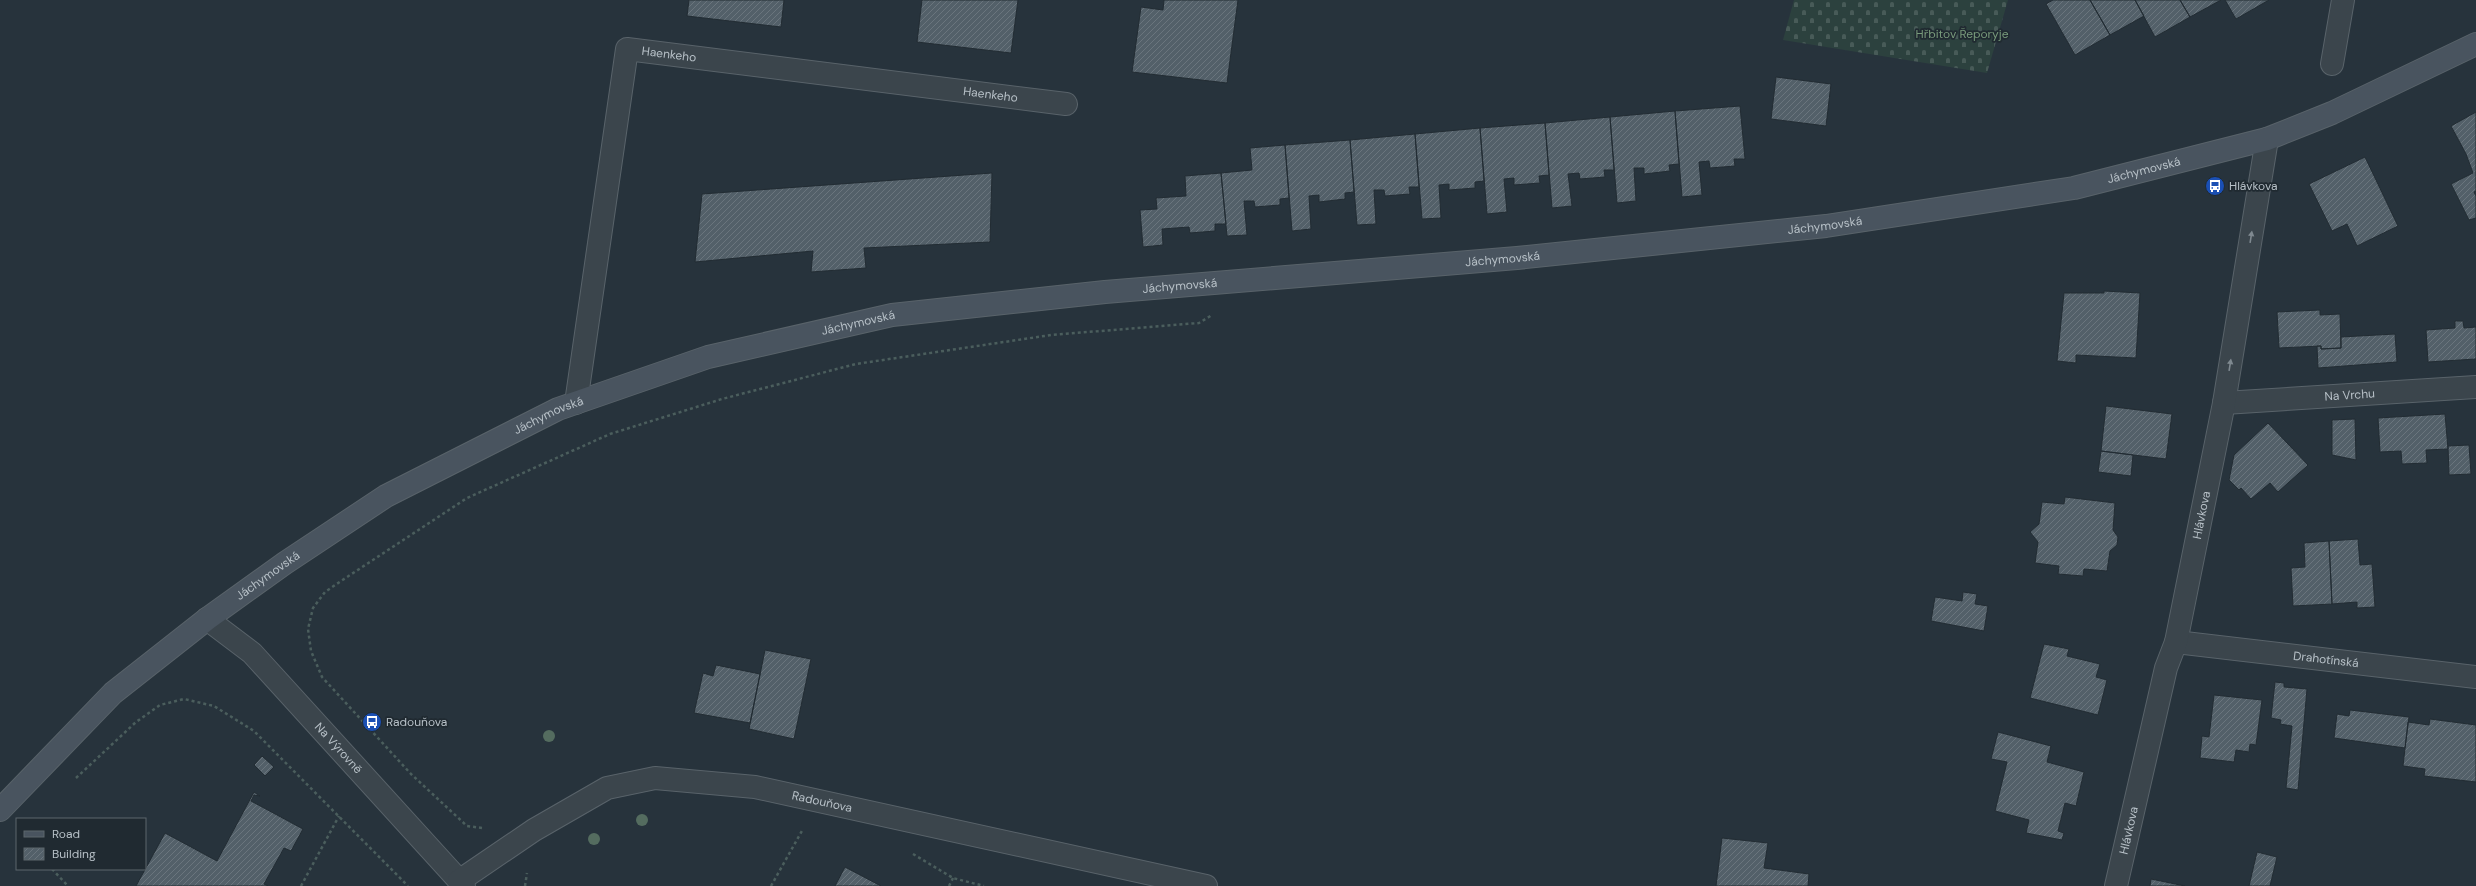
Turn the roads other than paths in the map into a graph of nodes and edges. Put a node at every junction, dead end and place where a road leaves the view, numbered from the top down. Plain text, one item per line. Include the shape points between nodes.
1 (2343, 0) edge
2 (2476, 44) edge
3 (2332, 64) dead end
4 (1066, 104) dead end
5 (2267, 140) junction
6 (2476, 387) edge
7 (576, 403) junction
8 (2224, 403) junction
9 (207, 619) junction
10 (2176, 642) junction
11 (2476, 678) edge
12 (0, 810) edge
13 (462, 883) edge
14 (1206, 886) edge
15 (2116, 886) edge

1 - 3 street
2 - 5 street, Jáchymovská via 2332,113
4 - 7 street, Haenkeho via 628,49
5 - 7 street, Jáchymovská via 2074,188 1826,226 1517,258 1105,292 892,315 708,357
8 -> 5 street, Hlávkova
6 - 8 street, Na Vrchu
7 - 9 street, Jáchymovská via 558,409 386,496
8 - 10 street, Hlávkova
9 - 12 street, Jáchymovská via 113,693
9 - 13 street, Na Výrovně via 252,653
10 - 11 street, Drahotínská
10 - 15 street, Hlávkova via 2166,668
13 - 14 street, Radouňova via 534,830 607,788 655,778 755,787

